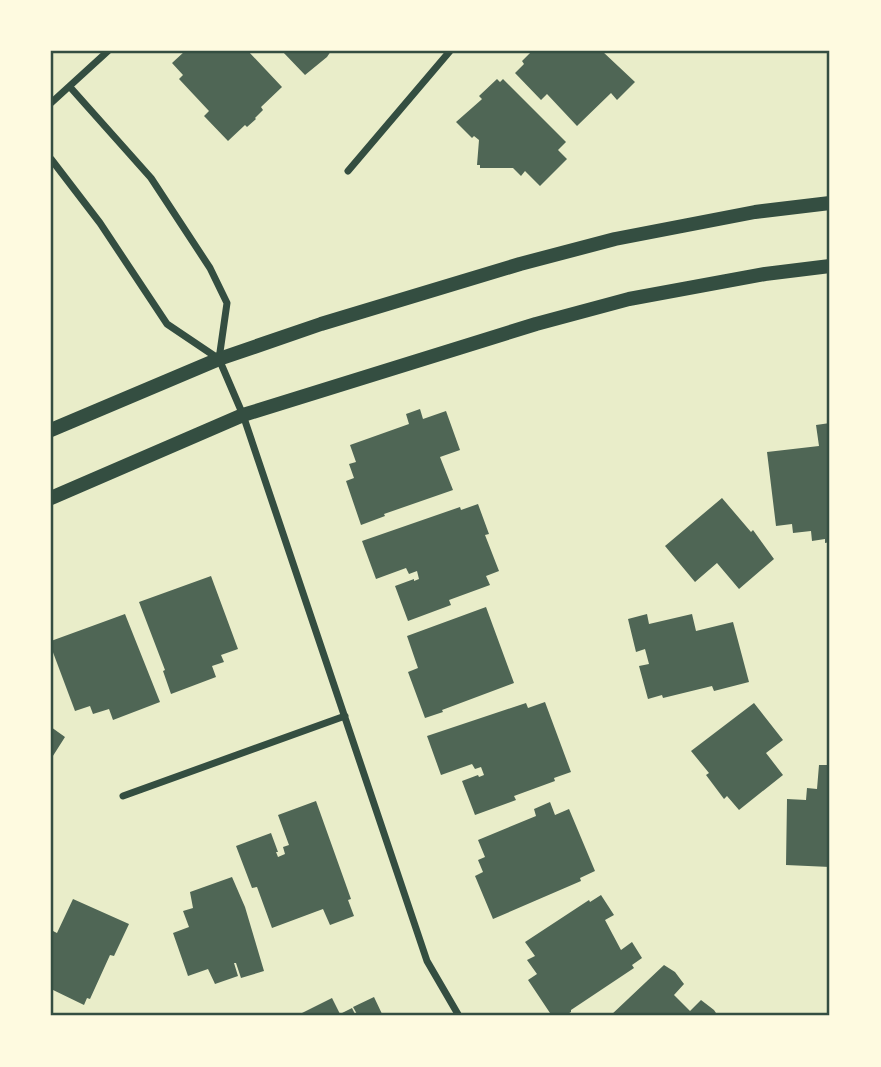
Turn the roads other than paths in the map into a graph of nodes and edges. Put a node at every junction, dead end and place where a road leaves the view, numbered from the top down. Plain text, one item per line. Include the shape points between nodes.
1 (108, 51) edge
2 (450, 51) edge
3 (70, 88) junction
4 (51, 103) edge
5 (51, 159) edge
6 (348, 171) dead end
7 (830, 203) edge
8 (830, 266) edge
9 (219, 359) junction
10 (243, 415) junction
11 (51, 430) edge
12 (51, 498) edge
13 (345, 716) junction
14 (123, 796) dead end
15 (459, 1016) edge

1 - 3 street
2 - 6 street
3 - 4 street
3 - 9 street via 151,178 210,268 227,303
5 - 9 street via 167,324
7 - 9 main road via 755,212 615,239 348,316
8 - 10 main road via 629,299
9 - 10 street
9 - 11 main road
10 - 12 main road
10 - 13 street
13 - 14 street
13 - 15 street via 427,961

